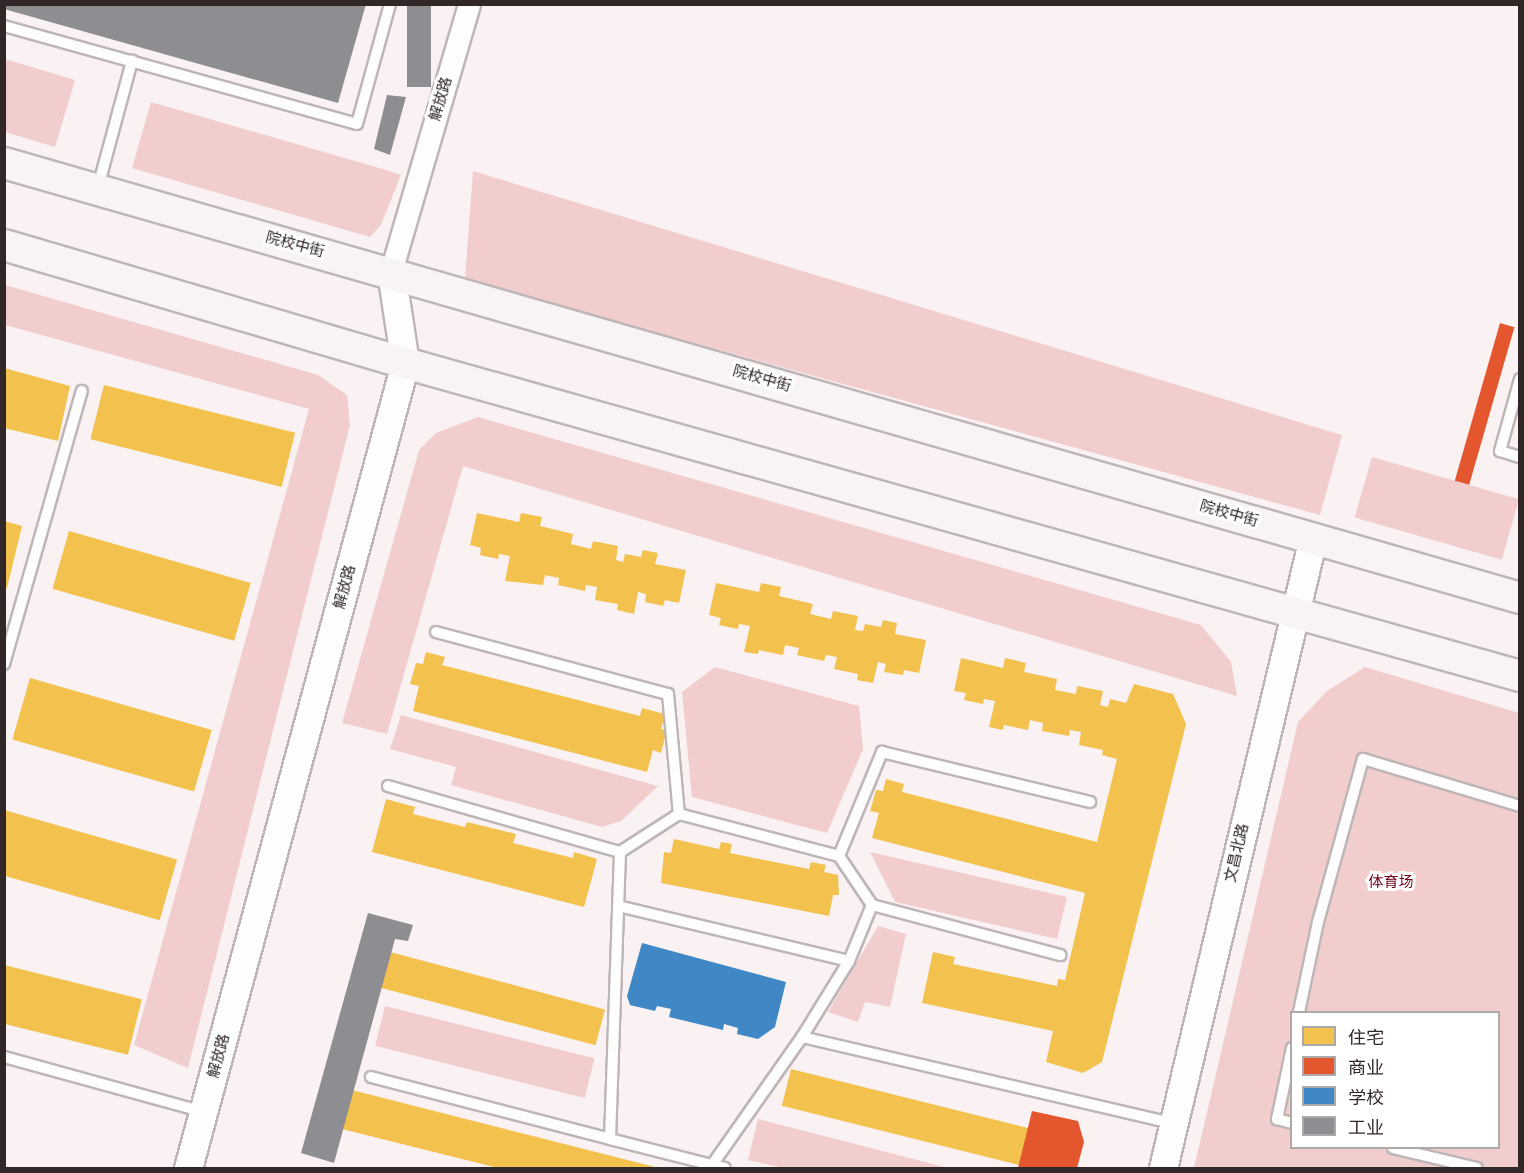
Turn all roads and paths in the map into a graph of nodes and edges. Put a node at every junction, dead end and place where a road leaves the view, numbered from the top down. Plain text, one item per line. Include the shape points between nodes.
1 (390, 4) edge
2 (469, 4) edge
3 (4, 26) edge
4 (132, 61) junction
5 (4, 163) edge
6 (97, 190) junction
7 (4, 245) edge
8 (391, 272) junction
9 (405, 363) junction
10 (1520, 379) edge
11 (82, 391) dead end
12 (1520, 457) edge
13 (1314, 538) junction
14 (1520, 598) edge
15 (1293, 610) junction
16 (436, 632) dead end
17 (4, 664) edge
18 (1520, 676) edge
19 (388, 786) dead end
20 (1090, 802) dead end
21 (1520, 806) edge
22 (679, 814) junction
23 (620, 852) junction
24 (839, 856) junction
25 (872, 905) junction
26 (618, 906) junction
27 (1060, 955) dead end
28 (849, 961) junction
29 (1299, 1011) edge
30 (802, 1037) junction
31 (4, 1057) edge
32 (1290, 1057) edge
33 (371, 1077) dead end
34 (204, 1112) junction
35 (1290, 1122) edge
36 (1173, 1124) junction
37 (610, 1139) junction
38 (1397, 1149) edge
39 (696, 1165) edge
40 (712, 1165) junction
41 (188, 1168) edge
42 (725, 1168) edge
43 (1163, 1168) edge
44 (1477, 1168) edge

1 - 4 lane via 357,124
2 - 8 street, 解放路
3 - 4 lane
4 - 6 lane
5 - 6 main road, 院校中街
6 - 8 main road, 院校中街
7 - 9 main road
8 - 9 street, 解放路
8 - 13 main road, 院校中街
9 - 15 main road
9 - 34 street, 解放路
10 - 12 lane via 1500,451
11 - 17 lane
13 - 14 main road, 院校中街
13 - 15 street, 文昌北路
15 - 18 main road
15 - 36 street, 文昌北路
16 - 22 lane via 668,694
19 - 23 lane
20 - 24 lane via 882,752
21 - 29 lane via 1363,759 1318,922
22 - 23 lane
22 - 24 lane
23 - 26 lane
24 - 25 lane
25 - 27 lane
25 - 28 lane
26 - 28 lane
26 - 37 lane
28 - 30 lane
30 - 36 lane
30 - 40 lane
31 - 34 lane
32 - 35 lane via 1277,1119
33 - 37 lane
34 - 41 street, 解放路
36 - 43 street, 文昌北路
37 - 39 lane
38 - 44 lane
39 - 40 lane
40 - 42 lane

